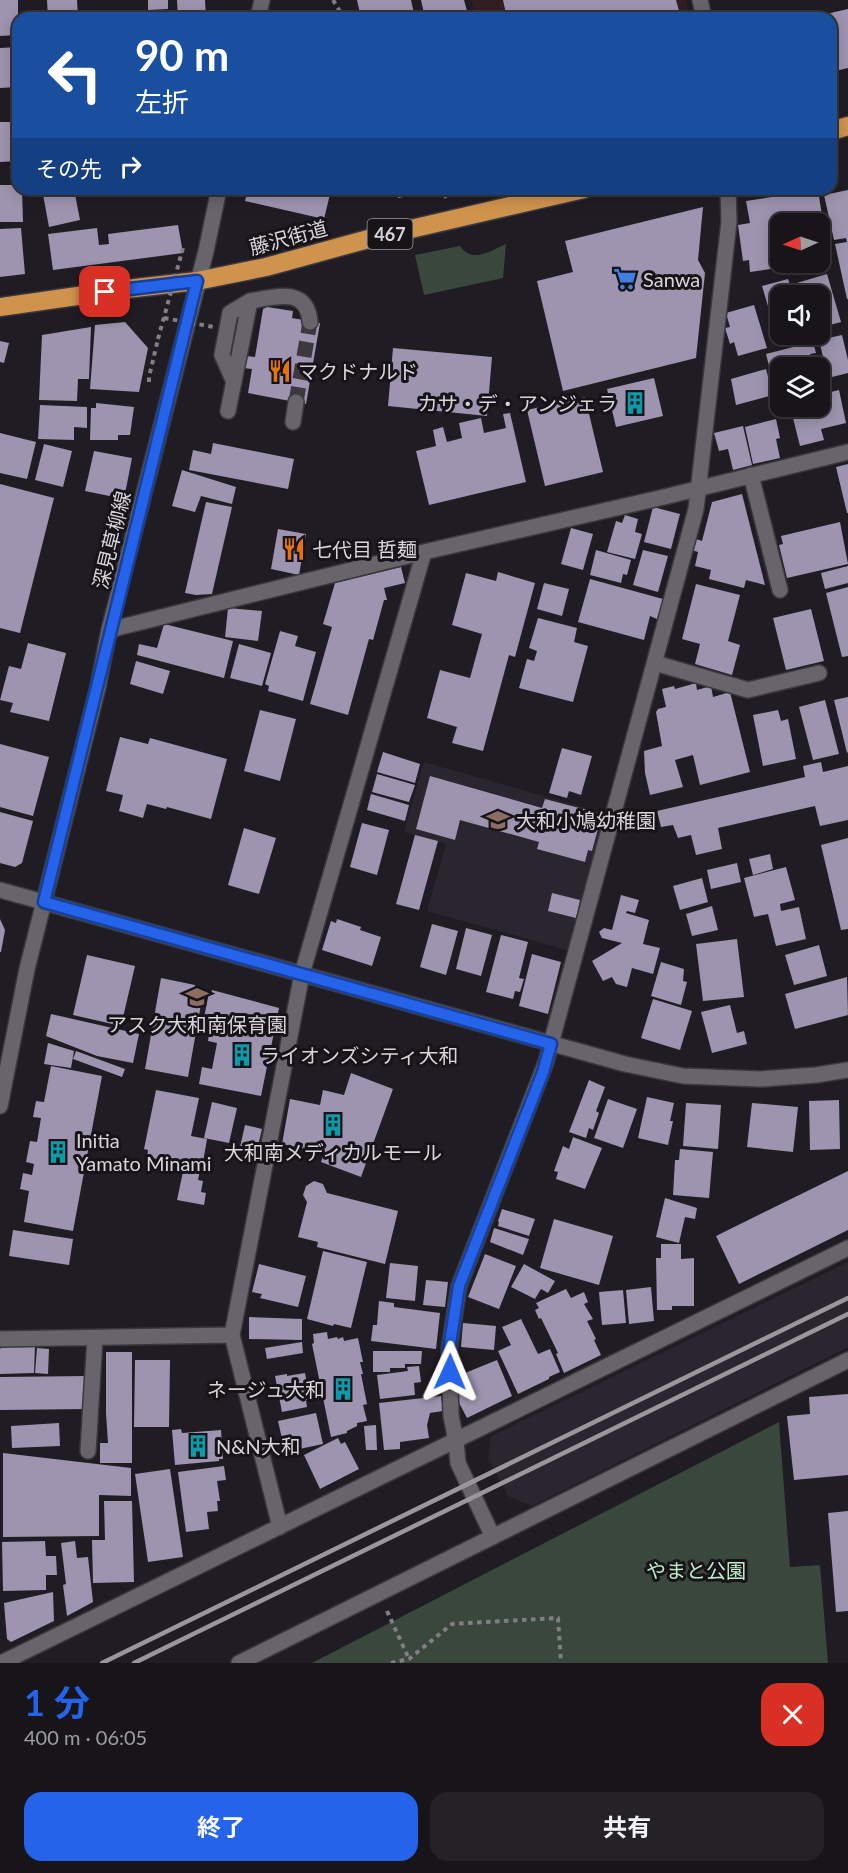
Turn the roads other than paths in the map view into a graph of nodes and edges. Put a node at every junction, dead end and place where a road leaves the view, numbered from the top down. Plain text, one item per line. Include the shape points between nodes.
1 (218, 195) edge
2 (558, 195) edge
3 (728, 195) edge
4 (197, 281) junction
5 (0, 307) edge
6 (310, 322) tunnel mouth
7 (296, 402) tunnel mouth
8 (228, 411) dead end
9 (293, 422) dead end
10 (848, 452) edge
11 (751, 475) junction
12 (699, 488) junction
13 (424, 552) junction
14 (780, 590) dead end
15 (110, 630) junction
16 (655, 663) junction
17 (819, 673) dead end
18 (0, 890) edge
19 (44, 902) junction
20 (302, 974) junction
21 (551, 1044) junction
22 (848, 1070) edge
23 (0, 1106) edge
24 (848, 1248) edge
25 (232, 1335) junction
26 (95, 1338) junction
27 (0, 1339) edge
28 (848, 1360) edge
29 (456, 1441) junction
30 (88, 1451) dead end
31 (280, 1527) junction
32 (493, 1537) junction
33 (1, 1663) edge
34 (239, 1663) edge

1 - 4 street, 深見草柳線
2 - 4 highway, 藤沢街道 / 467
3 - 12 street via 729,222
4 - 5 highway, 藤沢街道 / 467
4 - 15 street, 深見草柳線
6 - 8 street via 309,309 290,295 250,301
7 - 9 street
10 - 11 street
11 - 12 street
11 - 14 street
12 - 13 street
12 - 16 street
13 - 15 street
13 - 20 street
15 - 19 street, 深見草柳線
16 - 17 street via 748,690
16 - 21 street
18 - 19 street
19 - 20 street
19 - 23 street, 深見草柳線
20 - 21 street
20 - 25 street
21 - 22 street via 683,1076 760,1079
21 - 29 street via 459,1286 449,1350 451,1416
24 - 29 street
25 - 26 street
25 - 31 street
26 - 27 street
26 - 30 street
28 - 32 street
29 - 31 street
29 - 32 street via 458,1463
31 - 33 street
32 - 34 street

